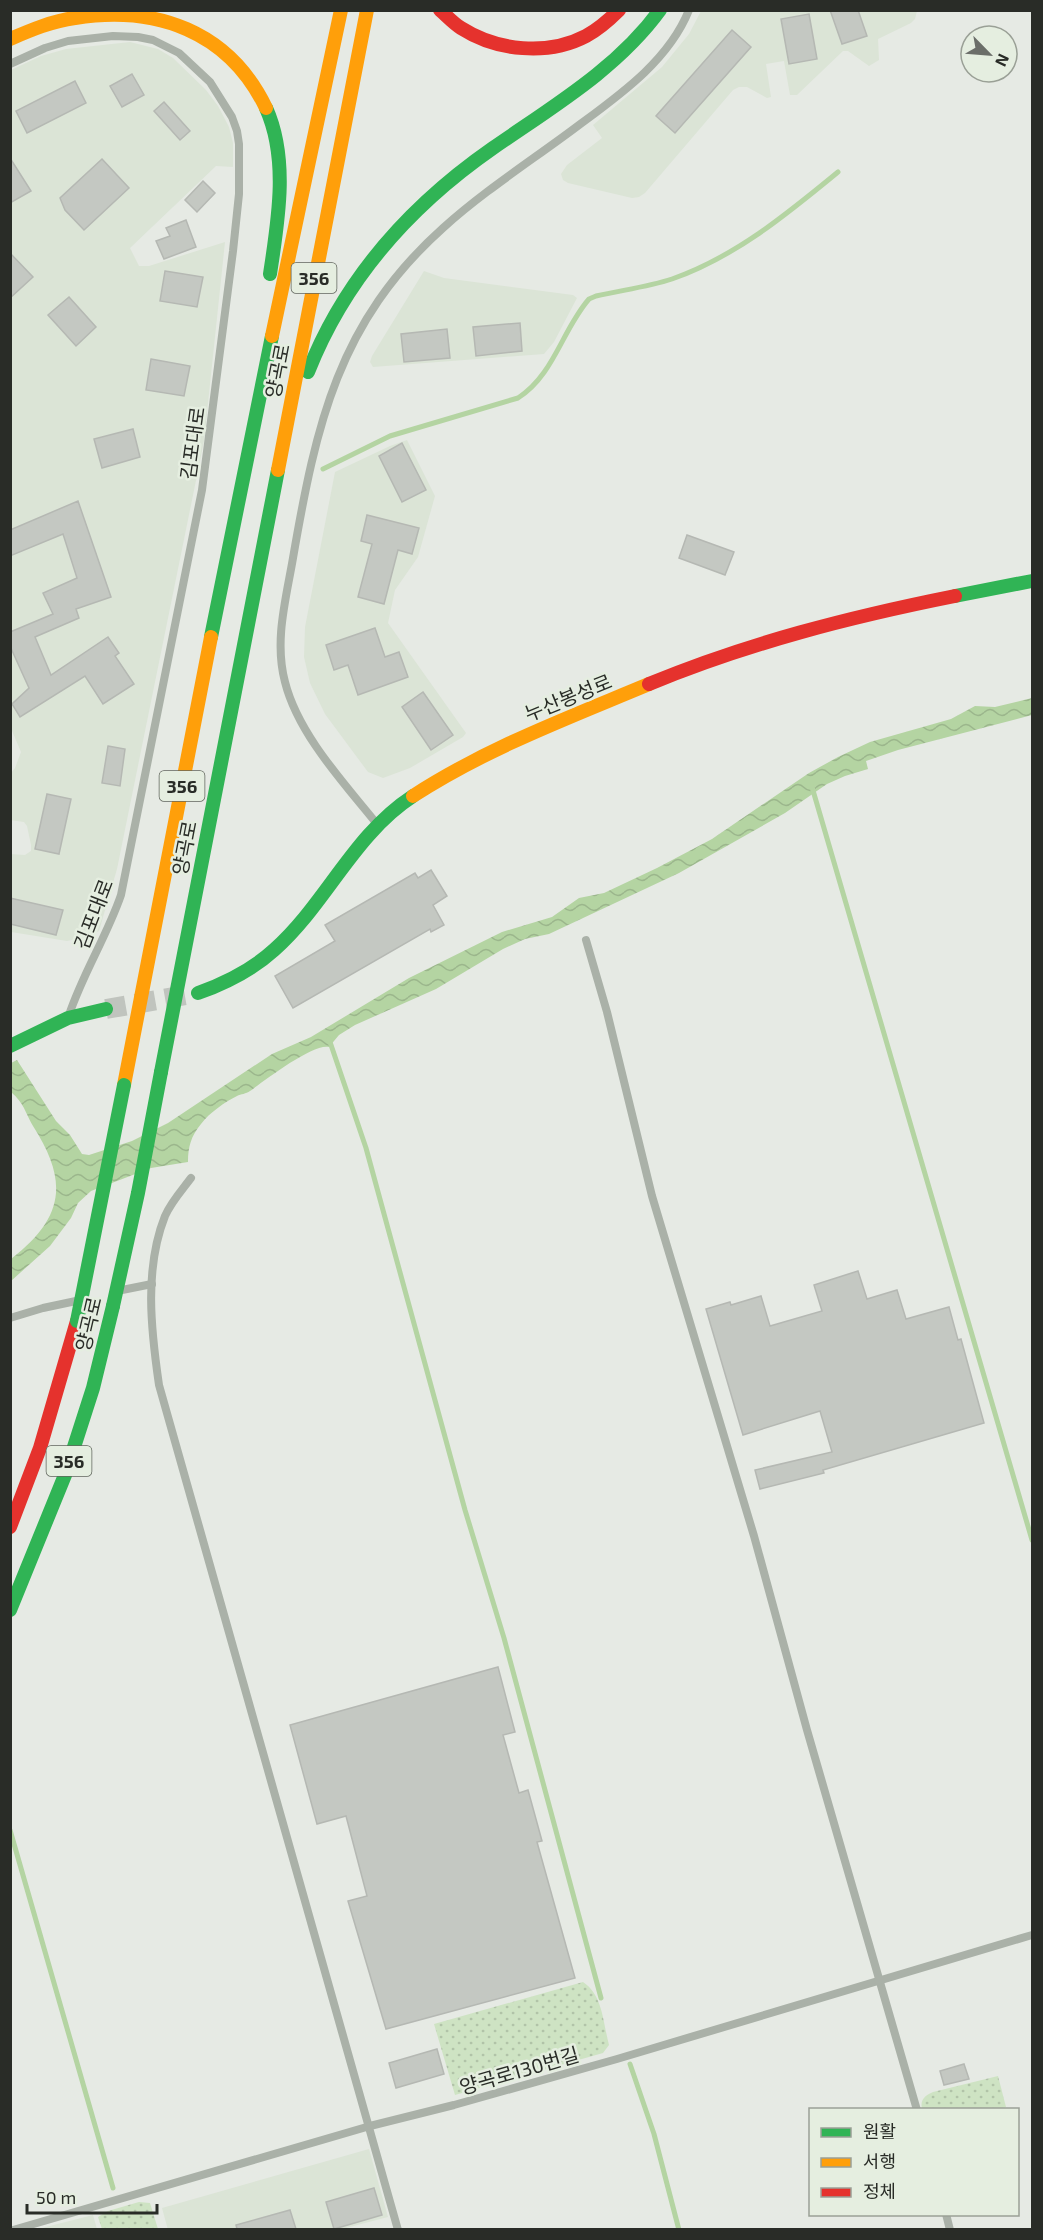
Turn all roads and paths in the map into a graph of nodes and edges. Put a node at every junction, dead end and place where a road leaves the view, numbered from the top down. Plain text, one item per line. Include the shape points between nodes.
1 (341, 10) edge
2 (367, 10) edge
3 (440, 10) edge
4 (619, 10) edge
5 (660, 10) edge
6 (689, 10) edge
7 (10, 39) edge
8 (10, 64) edge
9 (240, 487) junction
10 (262, 546) junction
11 (1032, 581) edge
12 (377, 825) junction
13 (586, 940) dead end
14 (198, 993) tunnel mouth
15 (106, 1009) tunnel mouth
16 (68, 1018) junction
17 (10, 1046) edge
18 (191, 1178) dead end
19 (153, 1284) junction
20 (87, 1298) dead end
21 (111, 1300) junction
22 (10, 1318) edge
23 (10, 1527) edge
24 (10, 1610) edge
25 (1032, 1935) edge
26 (880, 1979) junction
27 (917, 2108) edge
28 (370, 2126) junction
29 (13, 2229) edge
30 (398, 2229) edge

1 - 9 main road, 양곡로 / 356
2 - 10 main road, 양곡로 / 356
3 - 4 main road via 460,28 485,40 510,48 540,49 568,44 605,23
5 - 10 main road via 633,44 600,73 438,190 379,249 316,348
6 - 12 lane via 672,41 627,87 468,207 418,251 366,318 335,381 299,522 281,623 281,665 298,717
7 - 9 main road via 66,17 101,12 153,15 200,33 223,49 239,65 267,109 276,142 279,181
8 - 16 lane, 김포대로 via 68,41 113,36 153,40 179,53 210,82 232,117 239,144 233,251 209,441 188,564 120,895 111,924 77,990
9 - 23 main road, 양곡로 / 356, bridge via 77,1321 40,1448
10 - 21 main road, 양곡로 / 356, bridge via 138,1193
11 - 12 main road, 누산봉성로 via 836,622 733,652 510,743 440,780
12 - 14 main road, 누산봉성로 via 275,950 257,965
13 - 26 lane via 649,1186
15 - 16 main road
16 - 17 main road
18 - 19 lane via 166,1215 159,1235
19 - 21 lane
19 - 28 lane via 153,1346 159,1385
20 - 22 lane
21 - 24 main road, 양곡로 / 356 via 93,1388 64,1475
25 - 26 lane, 양곡로130번길
26 - 27 lane
26 - 28 lane, 양곡로130번길 via 617,2059
28 - 29 lane, 양곡로130번길
28 - 30 lane

